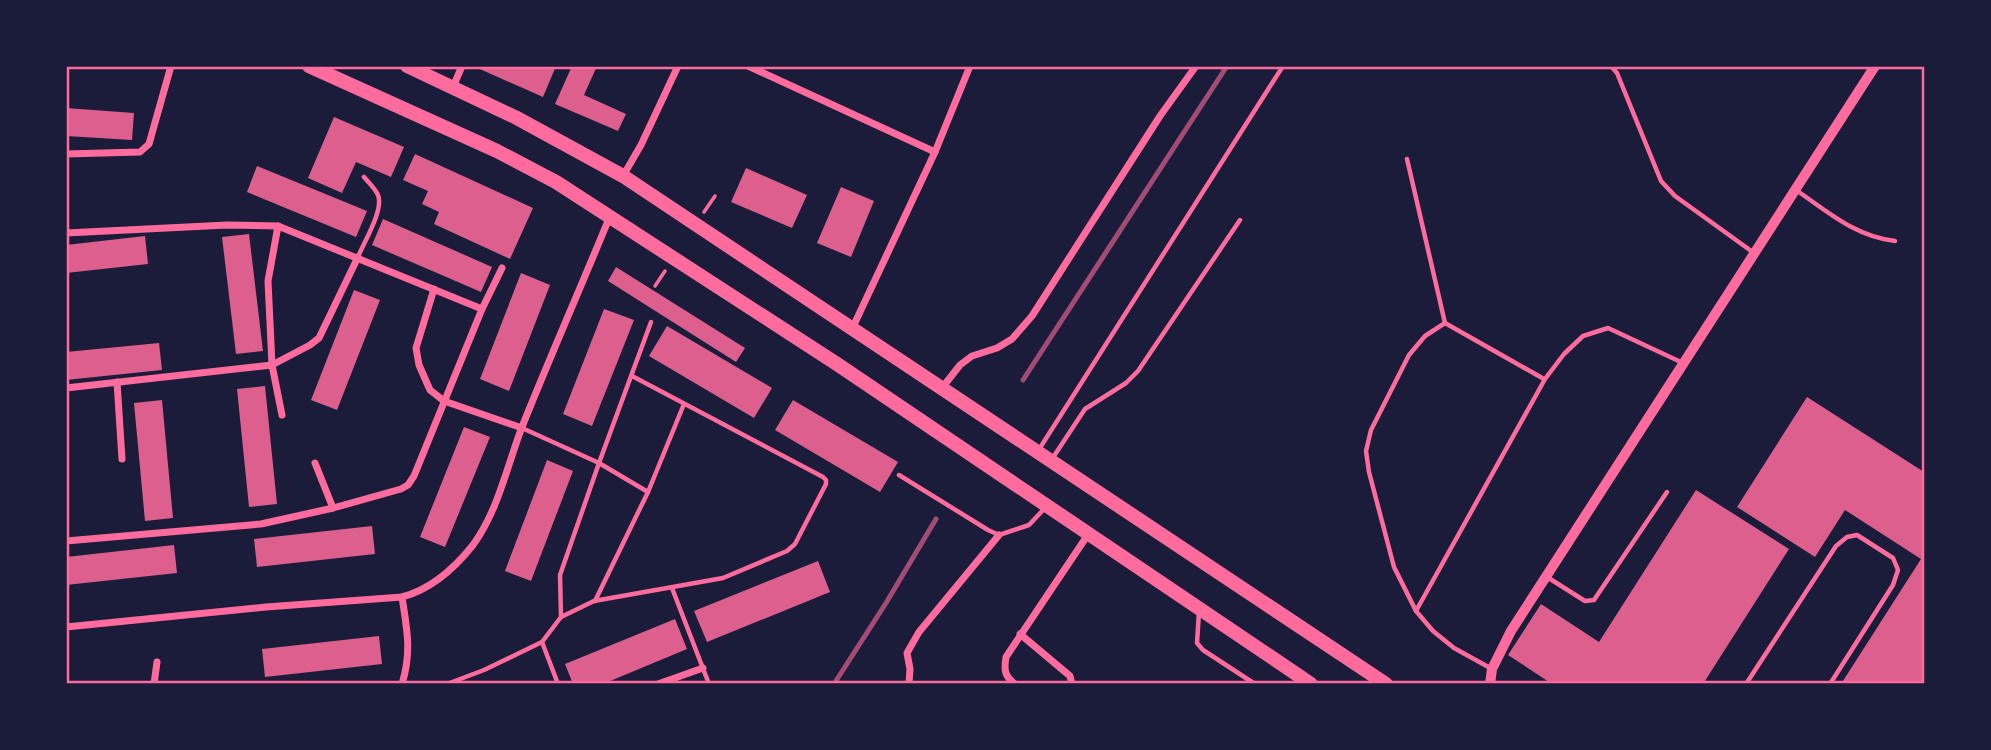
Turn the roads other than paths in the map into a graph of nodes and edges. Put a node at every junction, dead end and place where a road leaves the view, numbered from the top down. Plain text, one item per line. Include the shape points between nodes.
1 (171, 66) edge
2 (309, 66) edge
3 (407, 66) edge
4 (462, 66) edge
5 (678, 66) edge
6 (748, 66) edge
7 (970, 66) edge
8 (1196, 66) edge
9 (1283, 66) edge
10 (1611, 66) edge
11 (1875, 66) edge
12 (453, 87) junction
13 (935, 152) junction
14 (66, 154) edge
15 (1407, 159) dead end
16 (623, 176) junction
17 (364, 177) dead end
18 (1796, 190) junction
19 (610, 216) junction
20 (1240, 220) dead end
21 (278, 226) junction
22 (66, 233) edge
23 (1895, 241) dead end
24 (1755, 254) junction
25 (358, 257) junction
26 (502, 268) dead end
27 (434, 289) junction
28 (482, 310) junction
29 (651, 322) dead end
30 (1445, 323) junction
31 (852, 330) junction
32 (1684, 364) junction
33 (272, 365) junction
34 (632, 376) junction
35 (1545, 379) junction
36 (117, 382) junction
37 (66, 388) edge
38 (942, 389) junction
39 (444, 401) junction
40 (684, 404) junction
41 (282, 415) dead end
42 (522, 428) junction
43 (1038, 451) junction
44 (122, 459) dead end
45 (1052, 460) junction
46 (315, 463) dead end
47 (599, 463) junction
48 (900, 475) dead end
49 (648, 492) junction
50 (1667, 492) dead end
51 (1048, 505) junction
52 (332, 508) junction
53 (1089, 533) junction
54 (999, 536) junction
55 (66, 541) edge
56 (1546, 576) junction
57 (672, 588) junction
58 (402, 597) junction
59 (594, 601) junction
60 (1199, 608) junction
61 (1416, 611) junction
62 (561, 617) junction
63 (66, 626) edge
64 (1020, 635) junction
65 (542, 642) junction
66 (157, 662) dead end
67 (703, 668) junction
68 (1492, 669) junction
69 (154, 684) edge
70 (402, 684) edge
71 (447, 684) edge
72 (558, 684) edge
73 (657, 684) edge
74 (709, 684) edge
75 (909, 684) edge
76 (1015, 684) edge
77 (1072, 684) edge
78 (1255, 684) edge
79 (1311, 684) edge
80 (1386, 684) edge
81 (1490, 684) edge
82 (1746, 684) edge
83 (1830, 684) edge

1 - 14 street via 149,145 131,153
2 - 19 main road via 497,150
3 - 12 main road
4 - 12 street
5 - 16 street
6 - 13 street
7 - 13 street
8 - 38 street via 1032,316 1012,339 960,365
9 - 43 lane
10 - 24 lane via 1661,181
11 - 18 street
12 - 16 main road
13 - 31 street
15 - 30 lane
16 - 31 main road
17 - 25 lane via 380,198
18 - 23 lane via 1861,233
18 - 24 street
19 - 42 street
19 - 51 main road
20 - 45 lane via 1138,371 1085,409
21 - 22 street
21 - 25 street
21 - 33 street via 268,281
24 - 32 street
25 - 27 street
25 - 33 street via 319,338
26 - 28 street
27 - 28 street
27 - 39 street via 416,348 430,390
28 - 39 street
29 - 34 lane
30 - 35 lane
30 - 61 lane via 1425,336 1409,355 1371,430 1366,451 1394,567
31 - 38 main road
32 - 35 lane via 1608,328 1583,336
32 - 56 street
33 - 36 street
33 - 41 street
34 - 40 lane
34 - 47 lane
35 - 61 lane
36 - 37 street
36 - 44 street
38 - 43 main road
39 - 42 street
39 - 52 street via 408,485
40 - 49 lane
40 - 57 lane via 823,477 826,484 788,551 723,578
42 - 47 lane
42 - 58 street via 492,509 474,543 435,583
43 - 45 main road
45 - 80 main road
46 - 52 street
47 - 49 lane
47 - 62 lane via 560,575
48 - 54 lane
49 - 59 lane
50 - 56 lane via 1594,600 1585,601
51 - 53 main road
51 - 54 lane via 1029,525
52 - 55 street via 261,524
53 - 60 main road
53 - 64 street
54 - 75 street via 919,632 907,653
56 - 68 street
57 - 59 lane
57 - 67 lane
58 - 63 street
58 - 70 street via 409,646
59 - 62 lane
60 - 78 lane via 1198,643 1203,650
60 - 79 main road
61 - 68 lane via 1454,648
62 - 65 lane
64 - 76 street via 1004,668
64 - 77 street via 1070,676
65 - 71 lane
65 - 72 lane
66 - 69 street
67 - 73 street
67 - 74 lane
68 - 81 street
82 - 83 lane via 1836,546 1857,535 1893,558 1898,570

